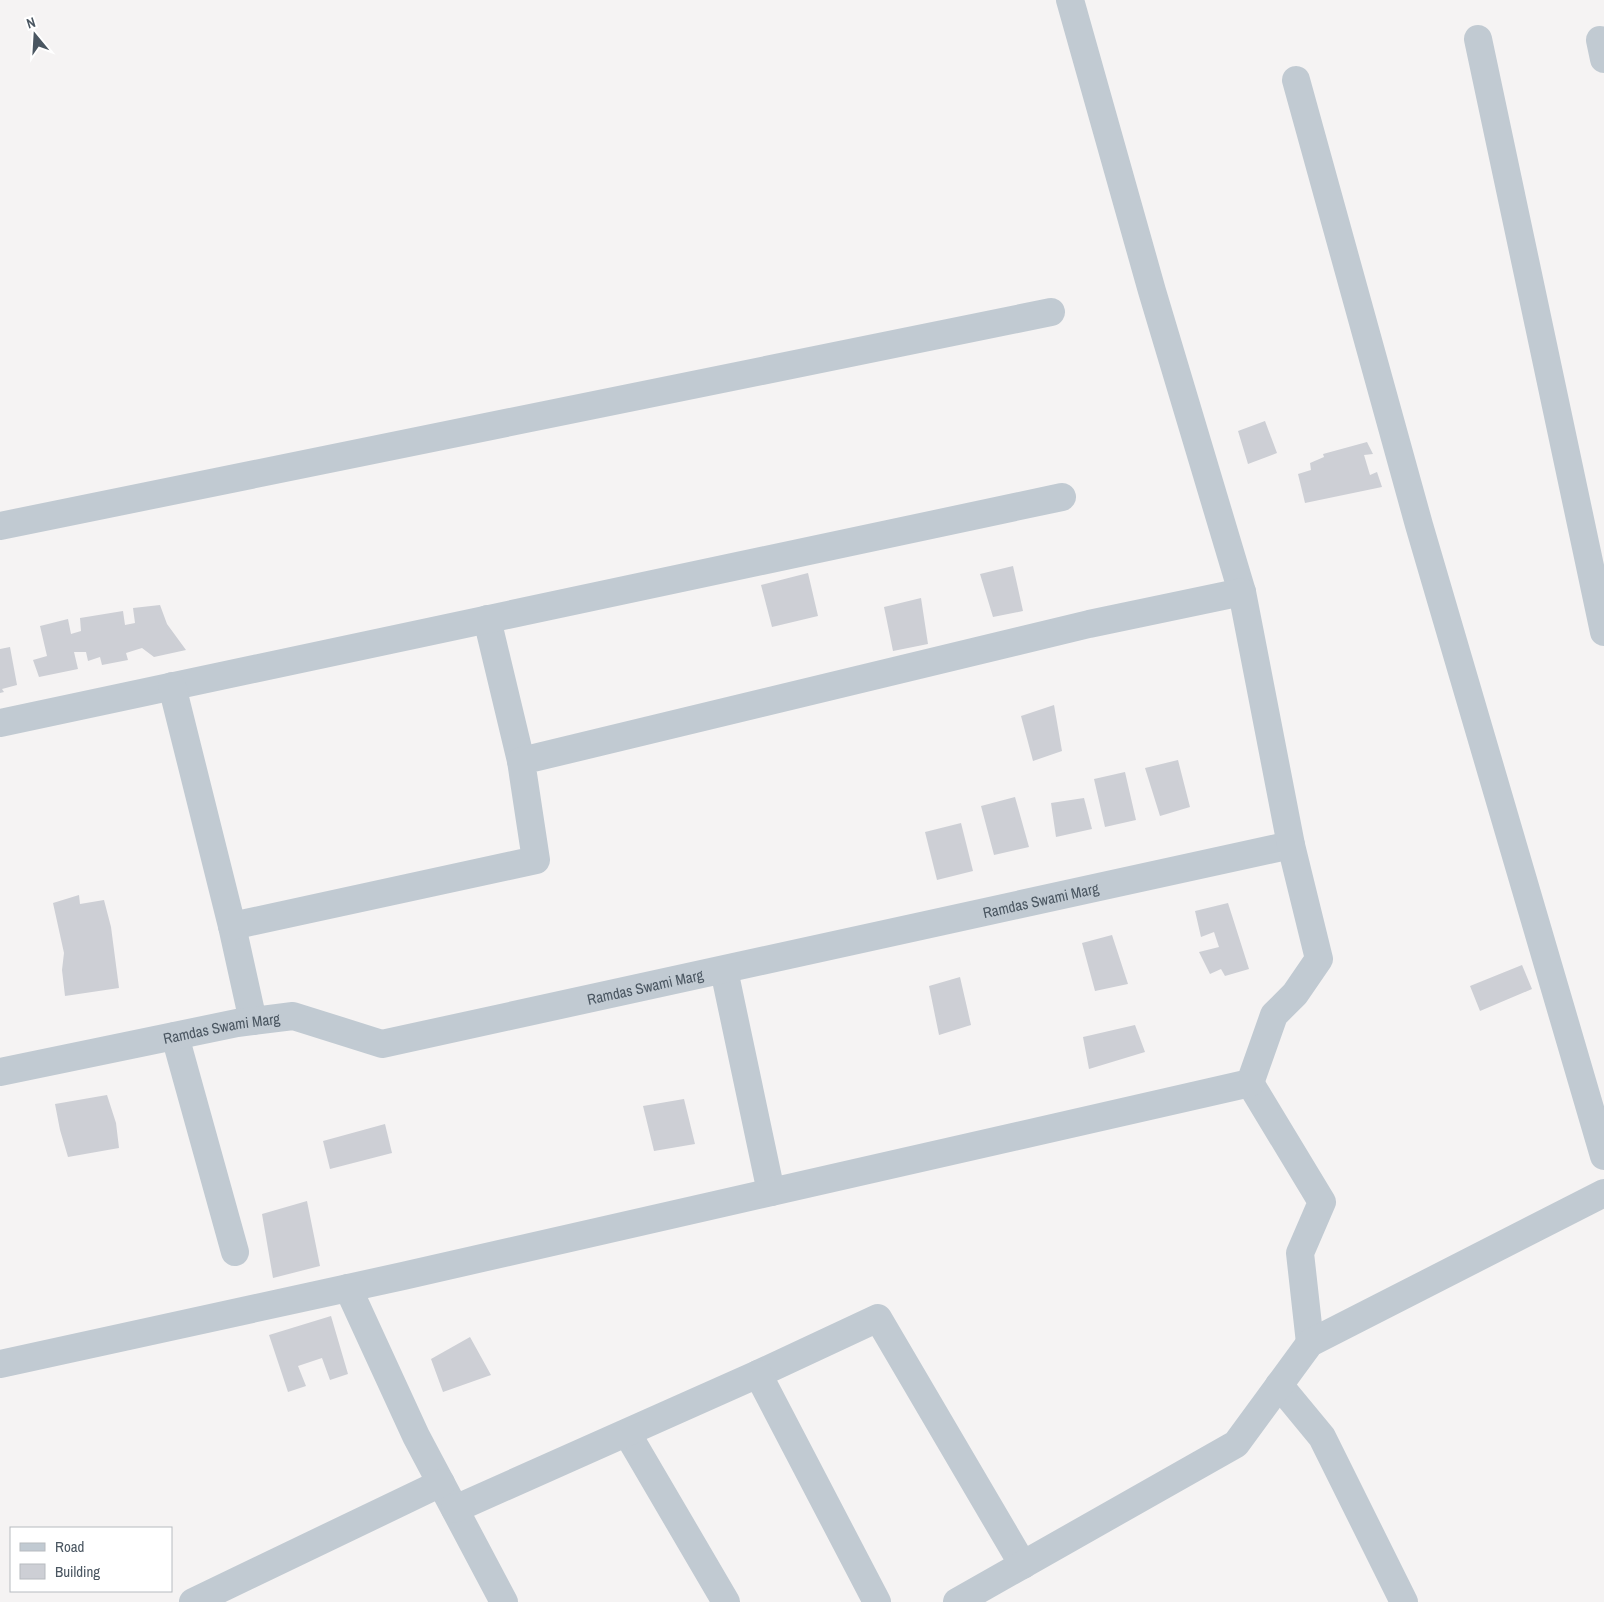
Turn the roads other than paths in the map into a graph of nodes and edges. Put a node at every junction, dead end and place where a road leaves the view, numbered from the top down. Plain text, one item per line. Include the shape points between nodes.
1 (1070, 0) edge
2 (1478, 39) dead end
3 (1296, 80) dead end
4 (1051, 312) dead end
5 (1062, 497) dead end
6 (0, 526) edge
7 (1242, 592) junction
8 (487, 619) junction
9 (1604, 632) edge
10 (172, 686) junction
11 (0, 723) edge
12 (522, 761) junction
13 (1291, 845) junction
14 (232, 926) junction
15 (724, 970) junction
16 (253, 1021) junction
17 (175, 1036) junction
18 (0, 1072) edge
19 (1250, 1083) junction
20 (1604, 1156) edge
21 (771, 1192) junction
22 (1604, 1193) edge
23 (235, 1252) dead end
24 (348, 1288) junction
25 (1310, 1343) junction
26 (0, 1364) edge
27 (758, 1374) junction
28 (1279, 1385) junction
29 (627, 1433) junction
30 (441, 1483) junction
31 (455, 1509) junction
32 (1023, 1565) junction
33 (193, 1602) edge
34 (504, 1602) edge
35 (726, 1602) edge
36 (877, 1602) edge
37 (957, 1602) edge
38 (1404, 1602) edge

1 - 7 street
2 - 9 street
3 - 20 street via 1420,525
4 - 6 street
5 - 8 street
7 - 12 street via 1089,624
7 - 13 street
8 - 10 street
8 - 12 street
10 - 11 street
10 - 14 street
12 - 14 street via 536,860
13 - 15 street, Ramdas Swami Marg
13 - 19 street via 1320,959 1295,994 1274,1015
14 - 16 street
15 - 16 street, Ramdas Swami Marg via 382,1044 293,1016
15 - 21 street
16 - 17 street, Ramdas Swami Marg
17 - 18 street, Ramdas Swami Marg
17 - 23 street
19 - 21 street
19 - 25 street via 1322,1202 1300,1253
21 - 24 street
22 - 25 street
24 - 26 street
24 - 30 street
25 - 28 street
27 - 29 street
27 - 32 street via 878,1318
27 - 36 street
28 - 32 street via 1236,1444
28 - 38 street via 1322,1437
29 - 31 street
29 - 35 street
30 - 31 street
30 - 33 street
31 - 34 street
32 - 37 street

